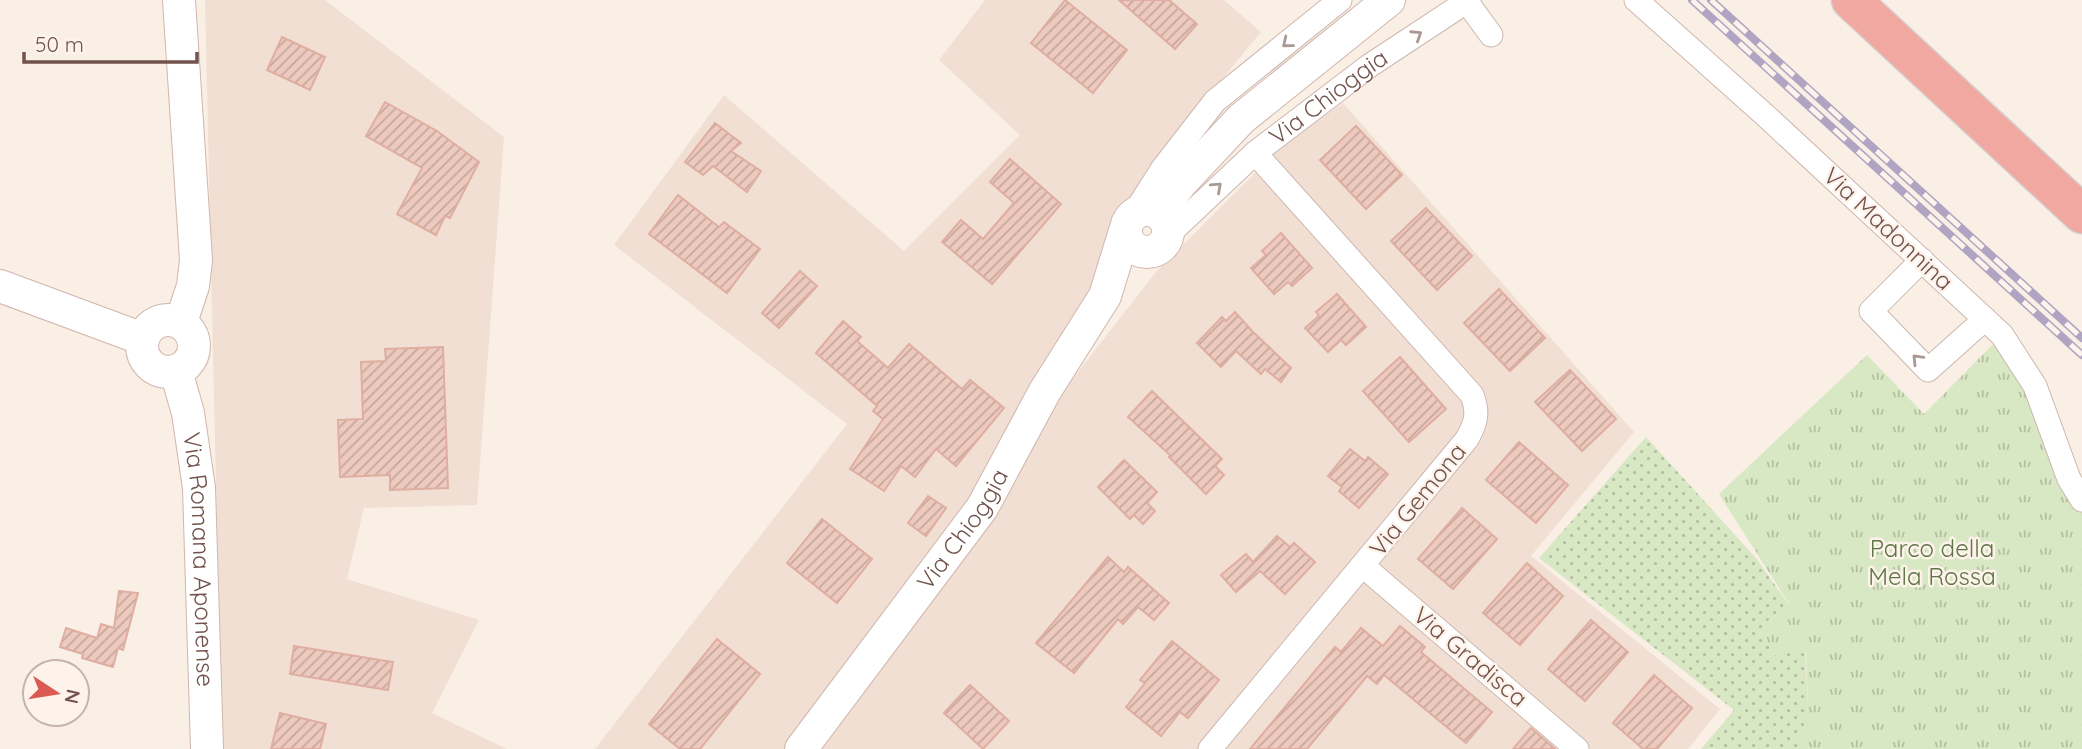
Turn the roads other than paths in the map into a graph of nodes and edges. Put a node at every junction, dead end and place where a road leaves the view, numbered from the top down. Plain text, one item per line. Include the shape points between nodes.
1 (179, 0) edge
2 (1340, 0) edge
3 (1389, 0) edge
4 (1636, 0) edge
5 (1851, 0) edge
6 (1468, 1) edge
7 (1491, 34) dead end
8 (1255, 153) junction
9 (2082, 214) edge
10 (1148, 229) junction
11 (1922, 260) junction
12 (0, 286) edge
13 (1985, 319) junction
14 (181, 323) junction
15 (143, 340) junction
16 (176, 371) junction
17 (2082, 500) edge
18 (1363, 566) junction
19 (207, 749) edge
20 (801, 749) edge
21 (1210, 749) edge
22 (1577, 749) edge

1 - 14 street via 196,260
2 -> 10 street, Via Chioggia via 1215,102 1163,168
3 - 10 street, Via Chioggia via 1241,119 1181,183
4 - 11 street, Via Madonnina
5 - 9 highway
6 - 7 street
8 -> 6 street, Via Chioggia via 1369,66
10 -> 8 street, Via Chioggia
8 - 18 street, Via Gemona via 1472,395 1477,408 1476,424 1467,439
10 - 20 street, Via Chioggia via 1045,391 982,508
11 - 13 street, Via Madonnina
13 -> 11 street via 1928,370 1871,311
12 - 15 street
13 - 17 street, Via Madonnina via 2003,335 2035,386 2069,480
14 - 15 street via 160,320
14 - 16 street via 189,329 194,349 191,359
15 - 16 street via 142,353 148,363 165,372
16 - 19 street, Via Romana Aponense via 188,414 198,488
18 - 21 street, Via Gemona
18 - 22 street, Via Gradisca

